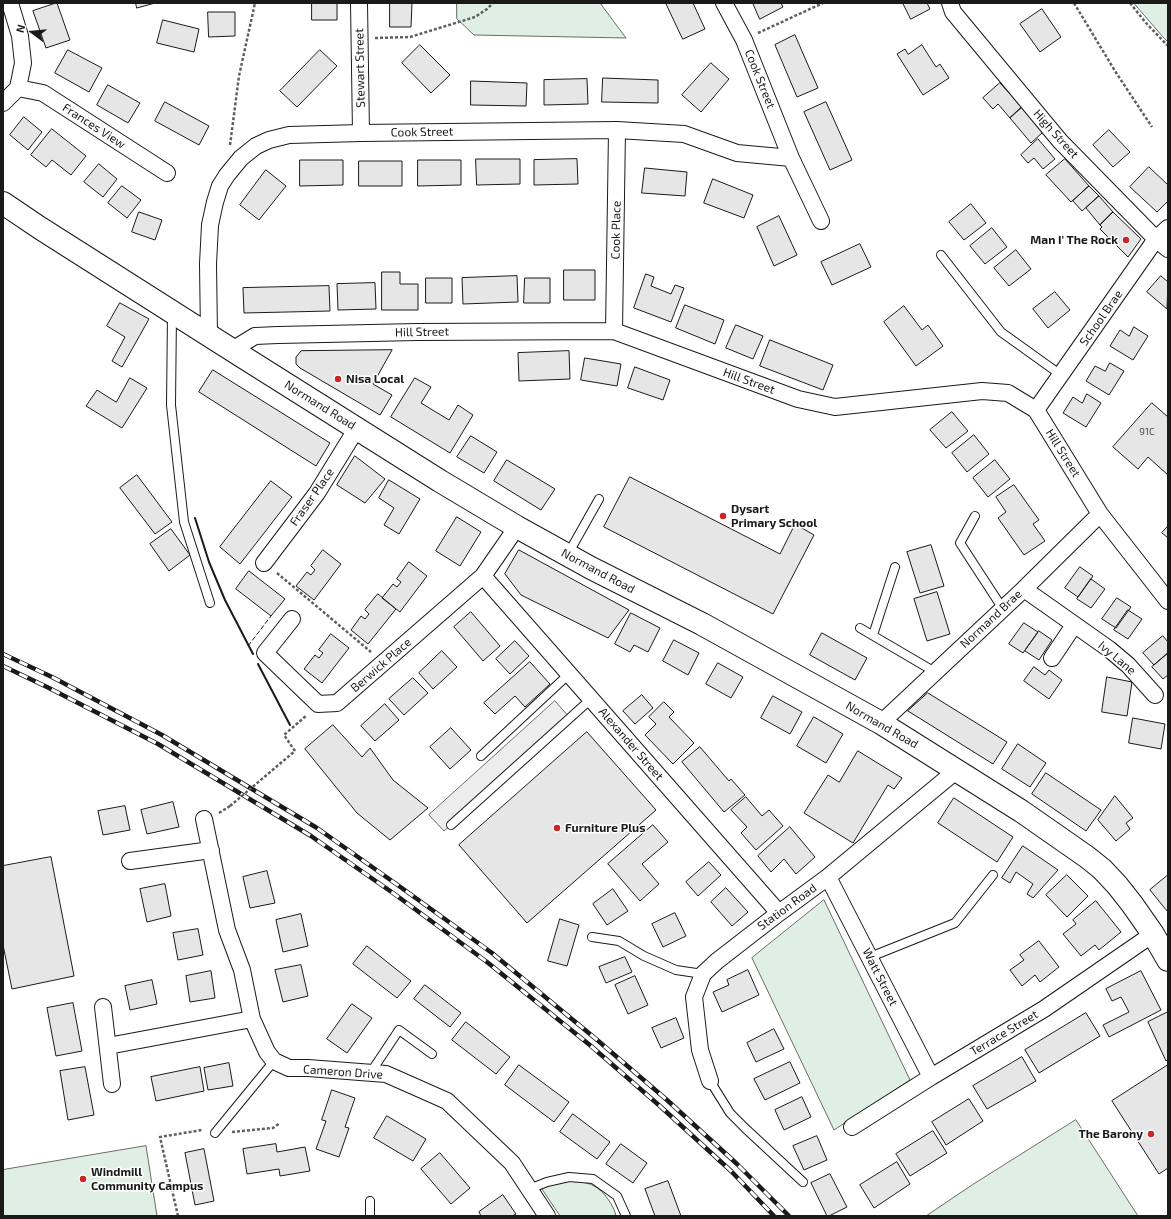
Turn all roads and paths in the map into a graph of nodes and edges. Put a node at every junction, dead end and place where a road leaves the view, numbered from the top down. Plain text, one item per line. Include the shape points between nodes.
1 (10, 3) edge
2 (255, 3) edge
3 (359, 3) edge
4 (493, 3) edge
5 (724, 3) edge
6 (823, 3) edge
7 (1074, 3) edge
8 (1130, 3) edge
9 (951, 8) edge
10 (359, 38) junction
11 (744, 40) junction
12 (1168, 46) edge
13 (18, 88) junction
14 (3, 103) edge
15 (1152, 127) dead end
16 (617, 130) junction
17 (361, 133) junction
18 (791, 158) junction
19 (167, 173) dead end
20 (227, 176) junction
21 (3, 203) edge
22 (820, 221) dead end
23 (1168, 228) edge
24 (1162, 244) edge
25 (941, 255) dead end
26 (172, 312) junction
27 (614, 331) junction
28 (209, 335) junction
29 (232, 350) junction
30 (1061, 375) junction
31 (1036, 410) junction
32 (357, 428) junction
33 (599, 499) dead end
34 (1100, 514) junction
35 (975, 516) dead end
36 (517, 527) junction
37 (567, 555) junction
38 (264, 563) joint
39 (895, 567) dead end
40 (483, 576) junction
41 (1024, 589) junction
42 (1168, 601) edge
43 (210, 602) dead end
44 (1003, 608) junction
45 (292, 619) dead end
46 (1074, 625) junction
47 (860, 628) dead end
48 (873, 635) junction
49 (1052, 658) dead end
50 (384, 662) junction
51 (935, 672) junction
52 (569, 674) junction
53 (1155, 695) dead end
54 (591, 698) junction
55 (881, 723) junction
56 (292, 729) dead end
57 (481, 756) dead end
58 (957, 770) junction
59 (209, 818) joint
60 (451, 825) dead end
61 (211, 850) junction
62 (130, 861) dead end
63 (993, 876) dead end
64 (828, 877) junction
65 (779, 912) junction
66 (1153, 934) junction
67 (592, 936) dead end
68 (870, 957) junction
69 (1168, 960) edge
70 (703, 974) junction
71 (103, 1007) dead end
72 (252, 1019) junction
73 (108, 1046) junction
74 (432, 1054) dead end
75 (274, 1061) junction
76 (371, 1072) junction
77 (931, 1077) junction
78 (710, 1081) joint
79 (112, 1084) dead end
80 (280, 1123) dead end
81 (852, 1127) dead end
82 (215, 1133) junction
83 (803, 1182) dead end
84 (529, 1189) junction
85 (370, 1201) dead end
86 (178, 1216) edge
87 (370, 1216) edge
88 (547, 1216) edge
89 (626, 1216) edge

1 - 13 street via 20,36 23,63
2 - 20 path via 239,76
3 - 10 street, Stewart Street
4 - 10 path via 475,16 410,37
5 - 11 street, Cook Street
6 - 11 path
7 - 15 path
8 - 12 path
9 - 24 street, High Street via 1060,141
10 - 17 street, Stewart Street
11 - 18 street, Cook Street
13 - 14 street
13 - 19 street, Frances View via 43,93
16 - 17 street, Cook Street
16 - 18 street, Cook Street via 684,134 737,153
16 - 27 street, Cook Place
17 - 20 street, Cook Street via 289,135 269,140 241,158
18 - 22 street, Cook Street
20 - 28 street, Cook Street via 220,186 210,225
21 - 26 main road, Normand Road
23 - 24 street, School Brae
24 - 30 street, School Brae
25 - 30 lane via 1000,332
26 - 28 main road, Normand Road
26 - 43 lane via 170,405 184,522
27 - 29 street, Hill Street via 278,334 255,336
27 - 31 street, Hill Street via 798,399 835,407 982,391 1008,392
28 - 29 main road, Normand Road
29 - 32 main road, Normand Road
30 - 31 street, School Brae
31 - 34 street, Hill Street
32 - 36 main road, Normand Road
32 - 38 street, Fraser Place via 317,493
33 - 37 lane
34 - 41 street, Normand Brae
34 - 42 street, Hill Street
35 - 44 lane via 960,543
36 - 37 main road, Normand Road
36 - 40 street, Berwick Place
37 - 55 main road, Normand Road via 702,624
38 - 50 path
39 - 48 lane
40 - 50 street, Berwick Place
40 - 52 street, Alexander Street
41 - 44 street, Normand Brae
41 - 46 street, Ivy Lane
44 - 51 street, Normand Brae
45 - 50 street, Berwick Place via 265,653 318,704 337,703
46 - 49 street
46 - 53 street, Ivy Lane via 1128,665
47 - 48 lane
48 - 51 lane
51 - 55 street, Normand Brae
52 - 54 street, Alexander Street
52 - 57 lane
54 - 60 lane
54 - 65 street, Alexander Street
55 - 58 main road, Normand Road
56 - 59 path, bridge via 284,736 295,751 230,806
58 - 64 street, Station Road
58 - 66 main road, Normand Road via 1021,811 1102,869
59 - 61 street
61 - 62 street
61 - 72 street via 227,930 242,970
63 - 68 lane via 955,923
64 - 65 street, Station Road
64 - 68 street, Watt Street
65 - 70 street, Station Road
66 - 69 main road, Normand Road
66 - 77 street, Terrace Street via 1044,1009
67 - 70 lane via 619,941 644,956 676,970
68 - 77 street, Watt Street
70 - 78 street, Station Road via 694,997 700,1050
71 - 73 street
72 - 73 street
72 - 75 street via 267,1052
73 - 79 street
74 - 76 lane via 399,1030
75 - 76 street, Cameron Drive via 289,1068
75 - 82 lane
76 - 84 street, Cameron Drive via 386,1074 447,1100 512,1163
77 - 81 street, Terrace Street
78 - 83 lane via 730,1113
80 - 82 path via 273,1128
82 - 86 path via 207,1130 160,1137
84 - 88 street, Cameron Drive
84 - 89 lane via 569,1177 593,1179 617,1196
85 - 87 lane

